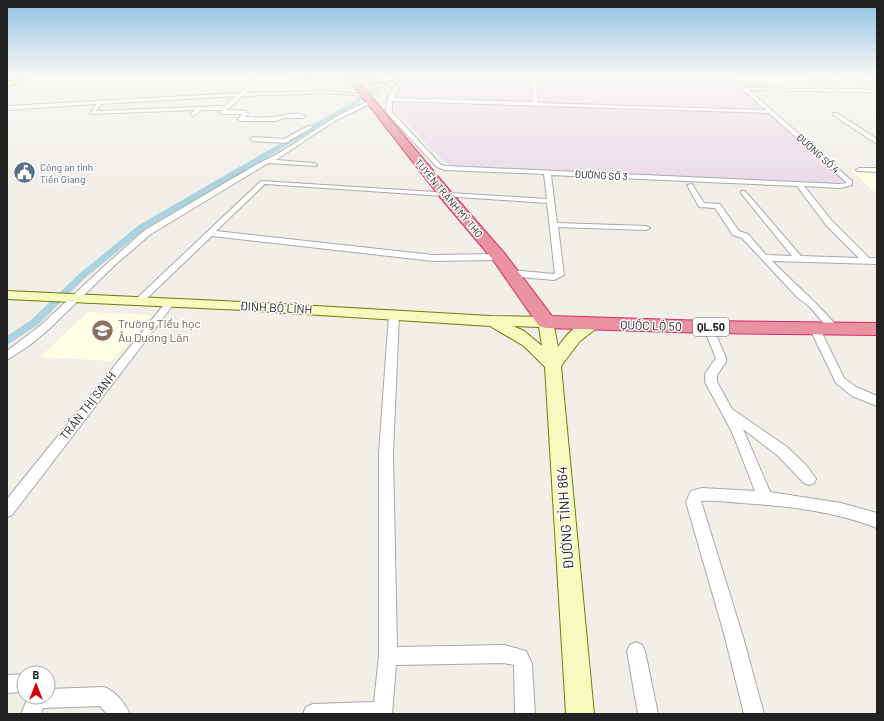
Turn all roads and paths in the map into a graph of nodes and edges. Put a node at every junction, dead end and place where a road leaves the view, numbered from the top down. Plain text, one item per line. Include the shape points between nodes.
1 (773, 109) edge
2 (94, 110) edge
3 (164, 110) edge
4 (198, 110) edge
5 (224, 110) edge
6 (338, 110) edge
7 (351, 110) edge
8 (381, 110) edge
9 (389, 110) edge
10 (193, 114) dead end
11 (835, 114) dead end
12 (302, 116) dead end
13 (388, 116) junction
14 (253, 139) dead end
15 (877, 142) edge
16 (421, 154) junction
17 (268, 161) junction
18 (314, 165) dead end
19 (859, 170) dead end
20 (877, 170) edge
21 (547, 173) junction
22 (799, 184) junction
23 (850, 184) joint
24 (690, 186) dead end
25 (743, 192) dead end
26 (445, 194) junction
27 (549, 201) junction
28 (554, 225) junction
29 (646, 228) dead end
30 (210, 232) junction
31 (499, 257) junction
32 (764, 258) junction
33 (798, 258) junction
34 (866, 260) junction
35 (877, 261) edge
36 (510, 273) junction
37 (7, 295) edge
38 (69, 297) junction
39 (139, 301) junction
40 (170, 303) junction
41 (394, 315) junction
42 (491, 321) junction
43 (546, 322) junction
44 (593, 324) junction
45 (708, 327) junction
46 (815, 329) junction
47 (834, 329) junction
48 (877, 329) edge
49 (7, 356) edge
50 (553, 365) junction
51 (877, 401) edge
52 (727, 412) junction
53 (809, 479) dead end
54 (765, 498) junction
55 (7, 510) edge
56 (877, 521) edge
57 (636, 651) dead end
58 (388, 656) junction
59 (56, 701) edge
60 (382, 712) edge
61 (120, 714) edge
62 (313, 714) edge
63 (525, 714) edge
64 (580, 714) edge
65 (648, 714) edge
66 (754, 714) edge

1 - 23 street, ĐƯỜNG SỐ 4
2 - 3 street via 92,113
4 - 10 street
5 - 12 street via 222,112 245,113 241,118 244,119
6 - 14 street via 285,141
7 - 17 street
8 - 13 highway, TUYẾN TRÁNH MỸ THO
9 - 13 street
11 - 15 street
13 - 16 highway, TUYẾN TRÁNH MỸ THO
16 - 21 street, ĐƯỜNG SỐ 3 via 444,168
16 - 26 highway, TUYẾN TRÁNH MỸ THO
17 - 18 street
17 - 38 street via 148,232
19 - 20 street
21 - 22 street, ĐƯỜNG SỐ 3
21 - 27 street
22 - 23 street, ĐƯỜNG SỐ 3
22 - 34 street via 829,223
24 - 32 street via 702,205 718,206 736,233 745,236
25 - 33 street
26 - 27 street
26 - 30 street via 263,182
26 - 31 highway, TUYẾN TRÁNH MỸ THO
27 - 28 street
28 - 29 street
28 - 36 street via 560,275 554,277
30 - 31 street via 433,258
30 - 39 street
31 - 36 highway, TUYẾN TRÁNH MỸ THO
32 - 33 street
32 - 47 street
33 - 34 street
34 - 35 street
36 - 43 highway, TUYẾN TRÁNH MỸ THO
37 - 38 main road, ĐINH BỘ LĨNH
38 - 39 main road, ĐINH BỘ LĨNH
38 - 49 street via 31,338
39 - 40 main road, ĐINH BỘ LĨNH
40 - 41 main road, ĐINH BỘ LĨNH
40 - 55 street, TRẦN THỊ SANH
41 - 42 main road, ĐINH BỘ LĨNH
41 - 58 street via 386,453
42 - 43 main road, ĐINH BỘ LĨNH
42 - 50 main road via 529,342
43 - 44 highway, QUỐC LỘ 50 / QL.50
43 - 50 main road, ĐƯỜNG TỈNH 864
44 - 45 highway, QUỐC LỘ 50 / QL.50
44 - 50 main road via 570,341
45 - 46 highway, QUỐC LỘ 50 / QL.50
45 - 52 street via 721,358 711,374 711,382
46 - 47 highway, QUỐC LỘ 50 / QL.50
46 - 51 street via 844,386
47 - 48 highway, QUỐC LỘ 50 / QL.50
50 - 64 main road, ĐƯỜNG TỈNH 864
52 - 53 street via 786,454
52 - 54 street
54 - 56 street via 862,514
54 - 66 street via 702,494 696,495 692,502 734,637
57 - 65 street
58 - 60 street
58 - 63 street via 504,654 520,657 523,664
59 - 61 street via 104,696
60 - 62 street

